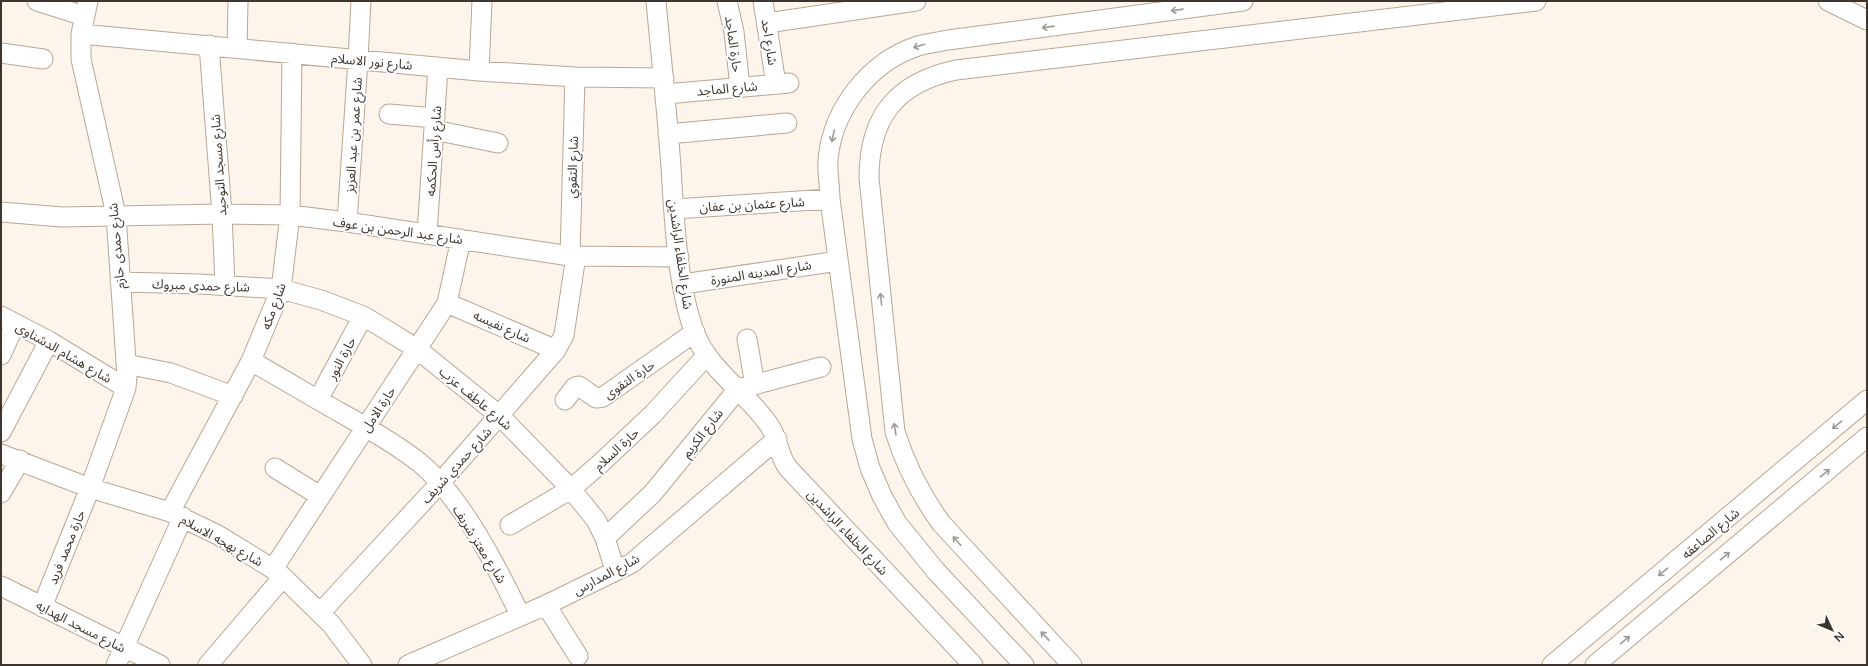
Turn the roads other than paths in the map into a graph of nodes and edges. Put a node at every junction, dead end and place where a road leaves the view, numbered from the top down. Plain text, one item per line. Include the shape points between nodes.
1 (37, 1) edge
2 (238, 1) edge
3 (361, 1) edge
4 (482, 1) edge
5 (656, 1) edge
6 (727, 1) edge
7 (763, 1) edge
8 (916, 1) edge
9 (1243, 1) edge
10 (1536, 1) edge
11 (1828, 1) edge
12 (84, 17) edge
13 (1867, 20) edge
14 (767, 23) junction
15 (209, 45) junction
16 (237, 48) junction
17 (1, 52) edge
18 (292, 53) junction
19 (43, 59) dead end
20 (358, 60) junction
21 (438, 67) junction
22 (479, 71) junction
23 (575, 77) junction
24 (782, 83) joint
25 (665, 86) junction
26 (740, 88) junction
27 (389, 114) dead end
28 (787, 122) dead end
29 (434, 124) junction
30 (668, 134) junction
31 (498, 143) dead end
32 (830, 199) junction
33 (674, 209) junction
34 (1, 212) edge
35 (222, 214) junction
36 (116, 215) junction
37 (290, 215) junction
38 (347, 222) junction
39 (427, 234) junction
40 (461, 239) junction
41 (573, 256) junction
42 (679, 257) junction
43 (838, 260) junction
44 (120, 282) junction
45 (683, 284) junction
46 (225, 285) junction
47 (281, 289) junction
48 (447, 302) junction
49 (363, 316) junction
50 (8, 320) edge
51 (695, 332) junction
52 (747, 339) dead end
53 (49, 341) junction
54 (417, 349) junction
55 (556, 350) junction
56 (1, 355) edge
57 (707, 355) junction
58 (251, 361) junction
59 (126, 364) junction
60 (821, 367) dead end
61 (746, 387) junction
62 (126, 388) junction
63 (233, 396) junction
64 (318, 400) junction
65 (565, 400) dead end
66 (1867, 400) edge
67 (500, 416) junction
68 (366, 427) junction
69 (1, 432) edge
70 (1867, 437) edge
71 (777, 439) junction
72 (1, 454) edge
73 (20, 460) junction
74 (275, 468) dead end
75 (440, 483) junction
76 (90, 488) junction
77 (571, 489) junction
78 (1, 494) edge
79 (320, 496) junction
80 (176, 515) junction
81 (510, 525) dead end
82 (605, 538) junction
83 (615, 570) junction
84 (278, 573) junction
85 (1, 586) edge
86 (546, 605) junction
87 (42, 607) junction
88 (320, 613) junction
89 (520, 615) junction
90 (125, 648) junction
91 (578, 656) dead end
92 (116, 665) edge
93 (160, 665) edge
94 (208, 665) edge
95 (362, 665) edge
96 (408, 665) edge
97 (973, 665) edge
98 (1024, 665) edge
99 (1072, 665) edge
100 (1552, 665) edge
101 (1595, 665) edge

1 - 12 street, شارع نور الاسلام
2 - 16 street
3 - 20 street, شارع عمر بن عبد العزيز
4 - 22 street
5 - 25 street, شارع الخلفاء الراشدين
6 - 26 street, حارة الماجد via 734,32
7 - 14 street, شارع احد
8 - 14 street
9 -> 32 street via 948,40 918,46 890,59 866,78 847,102 834,130 828,160
99 -> 10 street via 941,523 913,480 903,456 895,432 869,178 872,142 883,115 897,98 914,84 934,75 956,70
11 - 13 street
12 - 15 street, شارع نور الاسلام
12 - 36 street, شارع حمدى حازم via 81,59
14 - 24 street, شارع احد
15 - 16 street, شارع نور الاسلام
15 - 35 street, شارع مسجد التوحيد
16 - 18 street, شارع نور الاسلام
17 - 19 street
18 - 20 street, شارع نور الاسلام
18 - 37 street, شارع مكه
20 - 21 street, شارع نور الاسلام
20 - 38 street, شارع عمر بن عبد العزيز
21 - 22 street, شارع نور الاسلام
21 - 29 street, شارع رأس الحكمه
22 - 23 street, شارع نور الاسلام
23 - 25 street, شارع نور الاسلام
23 - 41 street, شارع التقوي
24 - 26 street, شارع الماجد
25 - 26 street, شارع الماجد
25 - 30 street, شارع الخلفاء الراشدين
27 - 29 street
28 - 30 street
29 - 31 street
29 - 39 street, شارع رأس الحكمه
30 - 33 street, شارع الخلفاء الراشدين
32 - 33 street, شارع عثمان بن عفان
32 - 43 street
33 - 42 street, شارع الخلفاء الراشدين
34 - 36 street, شارع عبد الرحمن بن عوف via 62,217
35 - 36 street, شارع عبد الرحمن بن عوف
35 - 37 street, شارع عبد الرحمن بن عوف
35 - 46 street, شارع مسجد التوحيد
36 - 44 street, شارع حمدى حازم
37 - 38 street, شارع عبد الرحمن بن عوف
37 - 47 street, شارع مكه
38 - 39 street, شارع عبد الرحمن بن عوف
39 - 40 street, شارع عبد الرحمن بن عوف
40 - 41 street, شارع عبد الرحمن بن عوف
40 - 48 street, حارة الامل
41 - 42 street, شارع عبد الرحمن بن عوف
41 - 55 street, شارع حمدي شريف via 564,335
42 - 45 street, شارع الخلفاء الراشدين
43 - 45 street, شارع المدينه المنورة
43 - 98 street via 862,440 882,496 897,523 915,547
44 - 46 street, شارع حمدى مبروك
44 - 59 street, شارع حمدى حازم
45 - 51 street, شارع الخلفاء الراشدين via 687,309
46 - 47 street, شارع حمدى مبروك
47 - 49 street, شارع عاطف عزب via 321,300
47 - 58 street, شارع مكه
48 - 54 street, حارة الامل
48 - 55 street, شارع نفيسه
49 - 54 street, شارع عاطف عزب
49 - 64 street, حارة النور
50 - 53 street, شارع هشام الدشناوى
50 - 56 street
51 - 57 street, شارع الخلفاء الراشدين
51 - 65 street, حارة التقوى via 603,397 596,398 579,386
52 - 61 street
53 - 62 street, شارع هشام الدشناوى
53 - 69 street
54 - 67 street, شارع عاطف عزب
54 - 68 street, حارة الامل
55 - 67 street, شارع حمدي شريف
57 - 61 street, شارع الخلفاء الراشدين via 719,371
57 - 77 street, حارة السلام via 628,440
58 - 63 street, شارع مكه
58 - 64 street, شارع معتز شريف
59 - 62 street, شارع حمدى حازم
59 - 63 street via 171,373
60 - 61 street
61 - 71 street, شارع الخلفاء الراشدين
61 - 82 street, شارع الكريم via 656,490
62 - 76 street, شارع حمدى حازم
63 - 80 street, شارع مكه
64 - 68 street, شارع معتز شريف
66 -> 100 street, شارع الصاعقه
67 - 75 street, شارع حمدي شريف
67 - 77 street, شارع عاطف عزب
68 - 75 street, شارع معتز شريف via 421,464
68 - 79 street, حارة الامل
101 -> 70 street
71 - 83 street, شارع المدارس via 640,558
71 - 97 street, شارع الخلفاء الراشدين via 778,450 788,468
72 - 73 street, شارع بهجه الاسلام
73 - 76 street, شارع بهجه الاسلام
73 - 78 street
74 - 79 street
75 - 88 street, شارع حمدي شريف
75 - 89 street, شارع معتز شريف via 478,534
76 - 80 street, شارع بهجه الاسلام
76 - 87 street, حارة محمد فريد
77 - 81 street, حارة السلام
77 - 82 street, شارع عاطف عزب via 596,520
79 - 84 street, حارة الامل
80 - 84 street, شارع بهجه الاسلام via 218,535
80 - 90 street, شارع مكه
82 - 83 street, شارع عاطف عزب
83 - 86 street, شارع المدارس
84 - 88 street, شارع بهجه الاسلام
84 - 94 street, حارة الامل
85 - 87 street, شارع مسجد الهدايه
86 - 89 street, شارع المدارس
86 - 91 street
87 - 90 street, شارع مسجد الهدايه
88 - 95 street, شارع بهجه الاسلام
89 - 96 street, شارع المدارس
90 - 92 street, شارع مكه
90 - 93 street, شارع مسجد الهدايه

